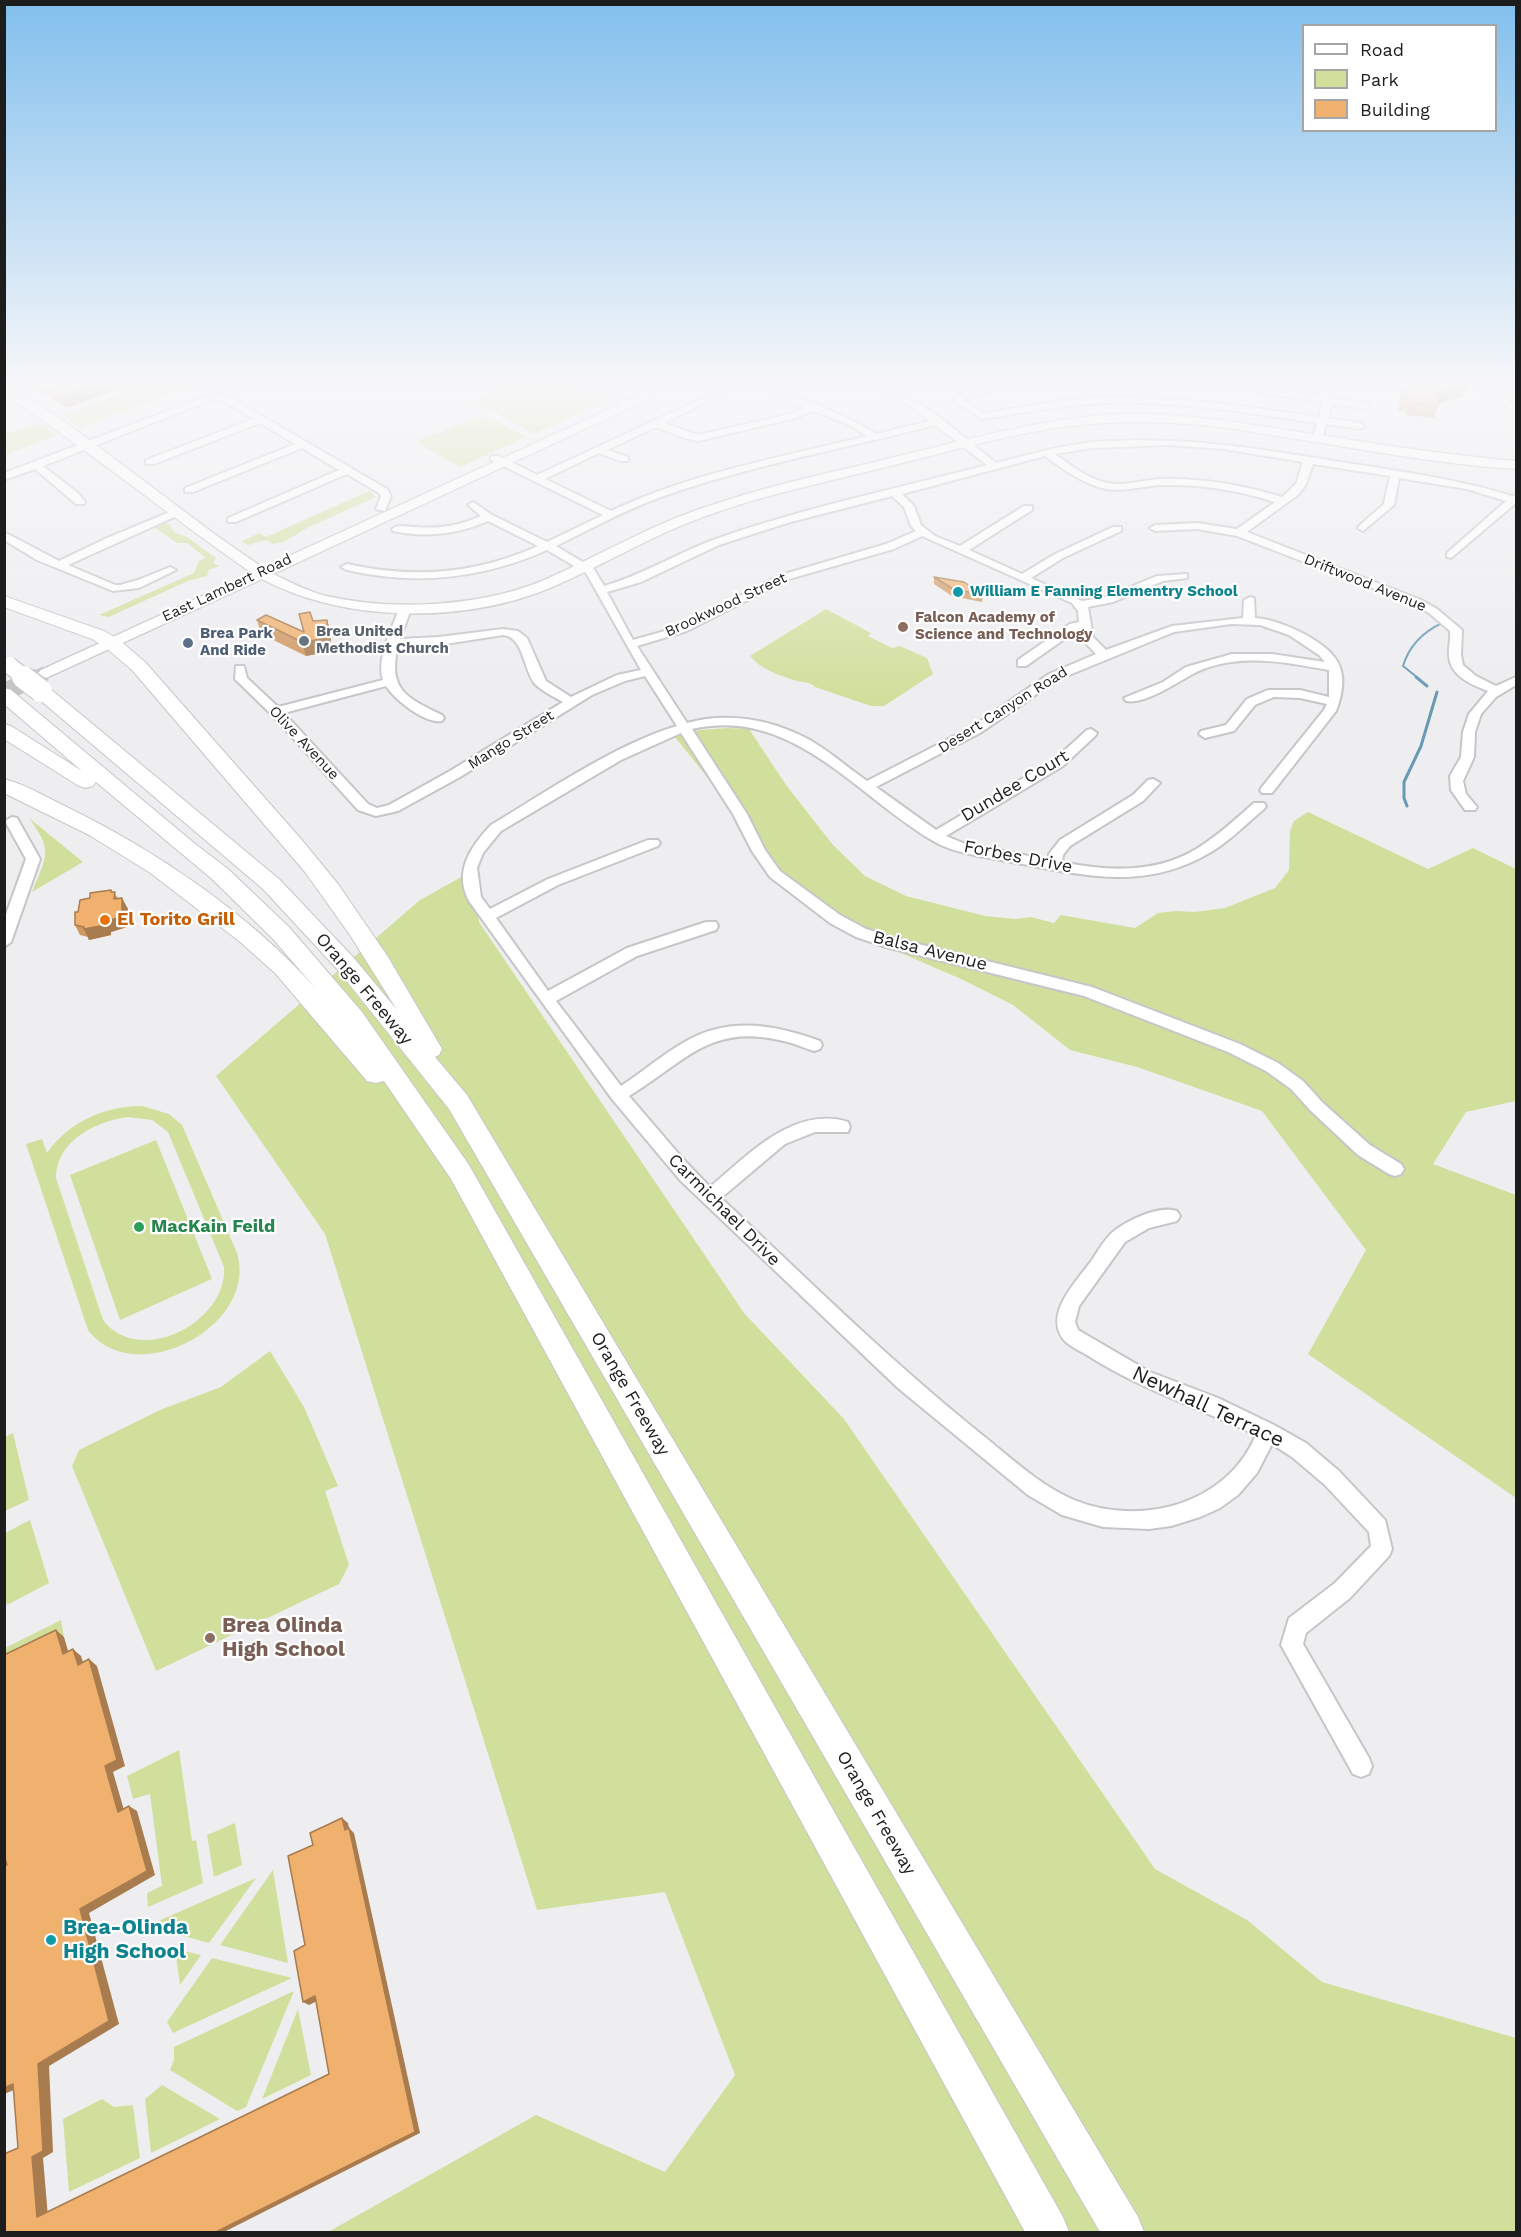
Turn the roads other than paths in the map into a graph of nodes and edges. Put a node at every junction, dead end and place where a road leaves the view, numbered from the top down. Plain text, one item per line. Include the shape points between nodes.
1 (67, 489) edge
2 (146, 489) edge
3 (302, 489) edge
4 (380, 489) edge
5 (427, 489) edge
6 (434, 489) edge
7 (561, 489) edge
8 (677, 489) edge
9 (780, 489) edge
10 (905, 489) edge
11 (1245, 489) edge
12 (1296, 489) edge
13 (1392, 489) edge
14 (1481, 489) edge
15 (894, 492) junction
16 (1515, 499) edge
17 (1284, 501) junction
18 (80, 502) dead end
19 (472, 505) dead end
20 (381, 508) junction
21 (1028, 508) dead end
22 (177, 512) junction
23 (610, 514) junction
24 (488, 517) junction
25 (232, 520) dead end
26 (1155, 528) dead end
27 (1363, 528) dead end
28 (397, 529) dead end
29 (1117, 529) dead end
30 (923, 532) junction
31 (1239, 533) junction
32 (4, 536) edge
33 (545, 545) junction
34 (960, 551) junction
35 (1451, 555) dead end
36 (60, 565) junction
37 (583, 566) junction
38 (347, 567) dead end
39 (256, 569) junction
40 (170, 570) dead end
41 (1183, 576) dead end
42 (1023, 578) junction
43 (600, 591) junction
44 (1250, 600) dead end
45 (4, 601) edge
46 (1080, 605) junction
47 (405, 609) junction
48 (1249, 621) junction
49 (1085, 624) junction
50 (105, 638) junction
51 (394, 643) junction
52 (630, 644) junction
53 (1104, 656) junction
54 (7, 663) edge
55 (1022, 663) dead end
56 (1333, 667) junction
57 (240, 669) dead end
58 (648, 672) junction
59 (41, 677) junction
60 (1516, 681) edge
61 (388, 682) junction
62 (1495, 690) junction
63 (1130, 698) dead end
64 (10, 699) edge
65 (571, 702) junction
66 (1334, 702) junction
67 (276, 712) junction
68 (438, 718) dead end
69 (684, 726) junction
70 (4, 730) edge
71 (1091, 733) dead end
72 (1205, 734) dead end
73 (1153, 783) dead end
74 (4, 784) edge
75 (866, 787) junction
76 (1267, 790) dead end
77 (1259, 806) dead end
78 (1470, 807) dead end
79 (376, 813) joint
80 (12, 820) dead end
81 (936, 837) junction
82 (653, 843) dead end
83 (186, 848) junction
84 (1055, 864) junction
85 (488, 917) junction
86 (711, 927) dead end
87 (4, 942) edge
88 (547, 999) junction
89 (814, 1045) dead end
90 (618, 1095) junction
91 (458, 1102) junction
92 (842, 1128) dead end
93 (1395, 1169) dead end
94 (460, 1172) junction
95 (709, 1198) junction
96 (1171, 1216) dead end
97 (1267, 1431) junction
98 (1361, 1766) dead end
99 (1048, 2232) edge
100 (1123, 2232) edge

1 - 18 street
2 - 22 main road
3 - 25 street
4 - 20 street via 386,496
5 - 20 main road, East Lambert Road
6 - 39 main road, East Lambert Road
7 - 23 street
8 - 23 street
9 - 37 main road via 663,527
10 - 15 street
11 - 17 street
12 - 17 street
13 - 27 street via 1389,505
14 - 16 street
15 - 30 street via 909,506 912,519
15 - 43 street via 745,532 637,580
16 - 35 street
17 - 31 street
19 - 24 street, Balsa Avenue
20 - 39 main road, East Lambert Road
21 - 34 street
22 - 36 street
22 - 39 main road
23 - 33 street
24 - 28 street via 442,532
24 - 33 street, Balsa Avenue
26 - 31 street, Driftwood Avenue via 1197,526
29 - 42 street
30 - 34 street
30 - 52 street, Brookwood Street via 895,546 786,576 682,630
31 - 62 street, Driftwood Avenue via 1399,594 1433,611 1456,630 1455,659 1459,667
32 - 36 street
33 - 37 street, Balsa Avenue
33 - 38 street via 490,568 446,576 388,576
34 - 42 street
36 - 40 street via 123,589
37 - 43 street, Balsa Avenue
37 - 47 main road via 514,595 473,604
39 - 47 main road via 285,586 325,600
39 - 50 main road, East Lambert Road
41 - 46 street via 1161,578 1109,600
42 - 46 street
43 - 52 street, Balsa Avenue
44 - 48 street
45 - 50 highway
46 - 49 street
47 - 51 street
48 - 53 street, Desert Canyon Road via 1172,629
48 - 56 street, Desert Canyon Road via 1293,633 1323,652
49 - 53 street via 1090,644
49 - 55 street via 1074,626
50 - 59 main road, East Lambert Road
50 - 91 highway via 165,698 346,912 399,992
51 - 61 street via 387,666
51 - 65 street via 514,633 521,638 541,683
52 - 58 street, Balsa Avenue
53 - 75 street, Desert Canyon Road via 1053,677 976,730
54 - 59 highway, Orange Freeway, bridge
56 - 63 street via 1272,658 1232,658 1190,670 1167,685
56 - 66 street
57 - 67 street, Olive Avenue via 241,679
58 - 65 street, Mango Street via 602,685
58 - 69 street, Balsa Avenue
59 - 91 highway, Orange Freeway via 271,884 345,963
60 - 62 street
61 - 67 street
61 - 68 street via 410,705
62 - 78 street via 1473,719 1468,758 1455,785
64 - 83 highway, Orange Freeway
65 - 79 street, Mango Street via 455,774 393,808
66 - 72 street via 1300,694 1272,693 1251,702 1230,728
66 - 76 street
67 - 79 street, Olive Avenue via 363,807
69 - 75 street, Forbes Drive via 733,722 770,728 802,741
69 - 85 street, Carmichael Drive via 635,746 496,828 480,844 471,861 468,882
69 - 93 street, Balsa Avenue via 775,874 835,919 891,943 1087,991 1234,1048 1297,1085 1364,1150
70 - 83 highway
71 - 81 street, Dundee Court via 1080,747
73 - 84 street via 1138,798 1065,843 1056,854
74 - 94 highway via 96,830 157,867 247,935 283,968
75 - 81 street, Forbes Drive
77 - 84 street, Forbes Drive via 1208,848 1156,871 1114,875
80 - 87 street via 33,859
81 - 84 street, Forbes Drive via 960,847
82 - 85 street via 553,882
83 - 94 highway, Orange Freeway via 220,874 281,933 354,1018
85 - 88 street, Carmichael Drive
86 - 88 street via 632,952
88 - 90 street, Carmichael Drive
89 - 90 street via 787,1033 760,1029 731,1031 692,1045
90 - 95 street, Carmichael Drive
91 - 100 highway, Orange Freeway
92 - 95 street via 814,1126 779,1139
94 - 99 highway, Orange Freeway
95 - 97 street, Carmichael Drive via 927,1402 1017,1475 1064,1505 1081,1512 1137,1520 1188,1514 1232,1487 1248,1470
96 - 97 street, Newhall Terrace via 1145,1222 1119,1237 1071,1303 1066,1322 1071,1335 1143,1378
97 - 98 street, Newhall Terrace via 1299,1450 1332,1478 1378,1527 1382,1549 1368,1567 1297,1626 1292,1645

